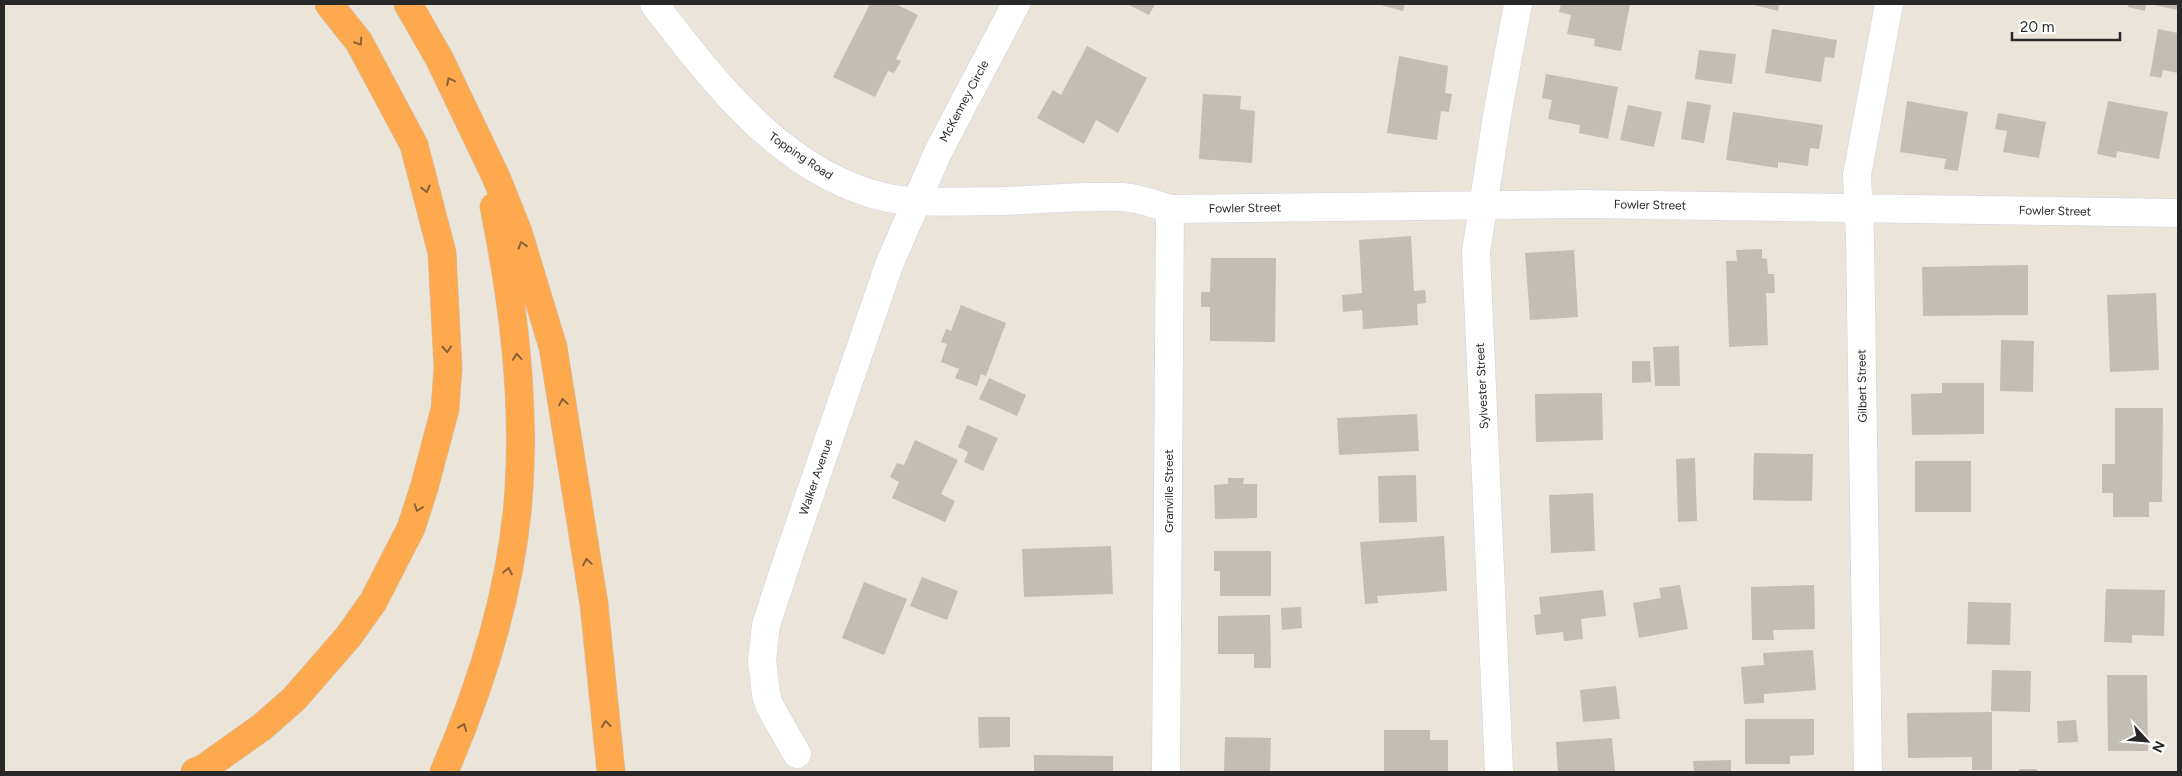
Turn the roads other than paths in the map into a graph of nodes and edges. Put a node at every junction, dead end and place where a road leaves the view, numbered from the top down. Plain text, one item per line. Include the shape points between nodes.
1 (329, 4) edge
2 (408, 4) edge
3 (654, 4) edge
4 (1016, 4) edge
5 (1518, 4) edge
6 (1889, 4) edge
7 (472, 125) junction
8 (1123, 198) joint
9 (916, 200) junction
10 (1483, 206) junction
11 (1859, 208) junction
12 (1170, 209) junction
13 (2178, 212) edge
14 (797, 754) dead end
15 (194, 772) edge
16 (444, 772) edge
17 (611, 772) edge
18 (1166, 772) edge
19 (1499, 772) edge
20 (1868, 772) edge

1 -> 15 highway via 360,42 414,145 442,253 448,368 445,409 411,528 373,602 348,637 294,699 262,727
7 -> 2 highway
3 - 9 street, Topping Road via 711,78 788,150 822,172 868,192
4 - 9 street, McKenney Circle
5 - 10 street, Sylvester Street
6 - 11 street, Gilbert Street via 1857,175
16 -> 7 highway via 465,724 501,609 519,489 520,415 508,277 492,196
17 -> 7 highway via 594,604 554,347 518,232
8 - 9 street, Topping Road
8 - 12 street, Fowler Street
9 - 14 street, Walker Avenue via 889,266 766,625 762,660 766,694
10 - 11 street, Fowler Street via 1584,204
10 - 12 street, Fowler Street
10 - 19 street, Sylvester Street via 1476,252
11 - 13 street, Fowler Street
11 - 20 street, Gilbert Street
12 - 18 street, Granville Street

